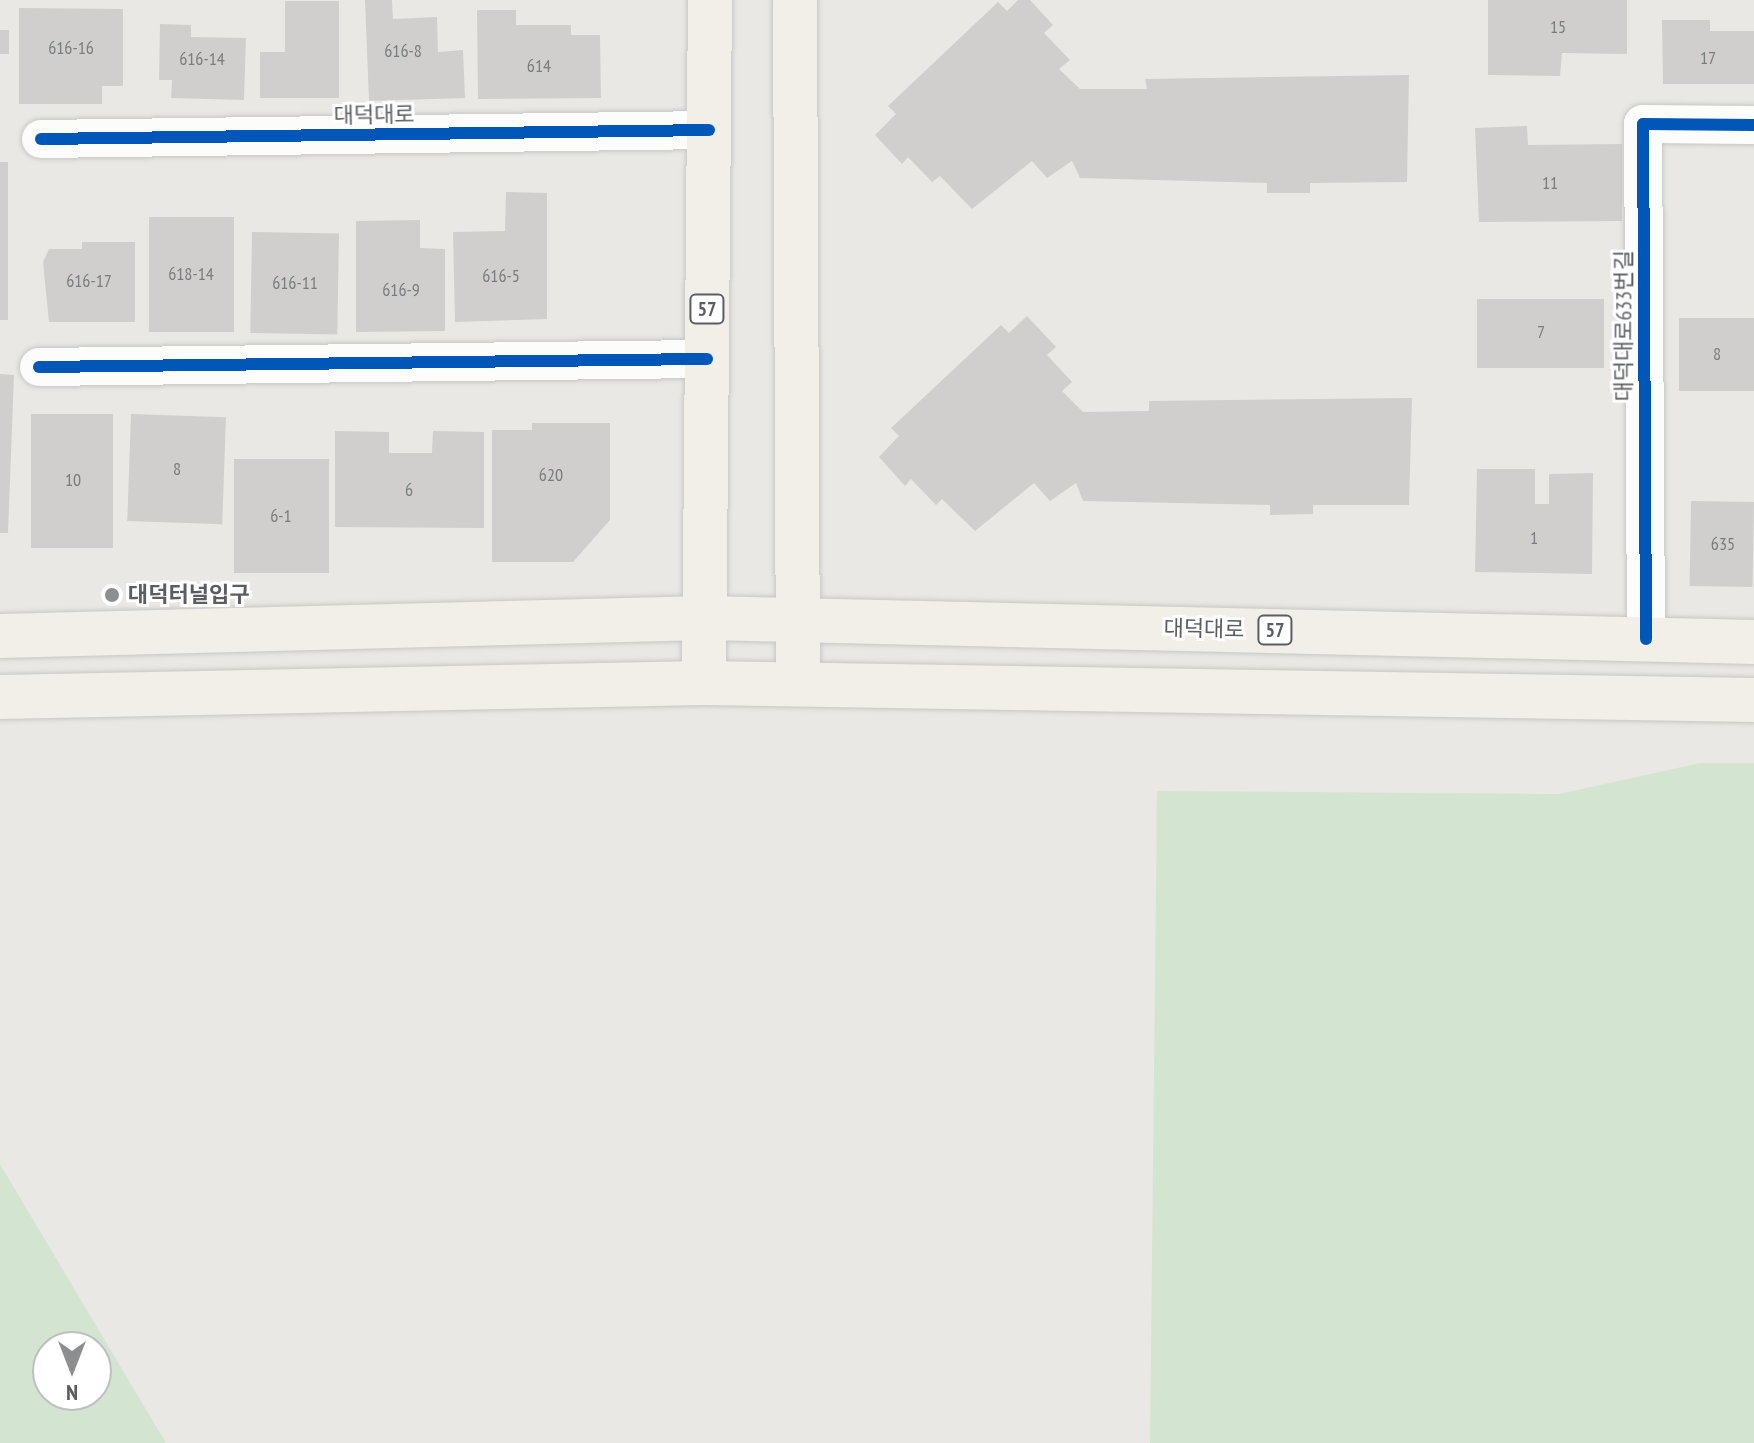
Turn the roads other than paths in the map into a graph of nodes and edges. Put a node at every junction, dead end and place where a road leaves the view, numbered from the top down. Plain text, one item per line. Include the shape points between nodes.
1 (710, 0) edge
2 (795, 0) edge
3 (1754, 125) edge
4 (709, 130) junction
5 (41, 139) dead end
6 (707, 359) junction
7 (39, 367) dead end
8 (705, 618) junction
9 (797, 619) junction
10 (0, 636) edge
11 (1646, 639) junction
12 (1754, 642) edge
13 (704, 683) junction
14 (798, 684) junction
15 (0, 697) edge
16 (1754, 700) edge

1 - 4 main road, 57
2 - 9 main road
3 - 11 street, 대덕대로633번길 via 1643,124
4 - 5 street, 대덕대로
4 - 6 main road, 57
6 - 7 street
6 - 8 main road, 57
8 - 9 main road, 대덕대로 / 57
8 - 10 main road, 대덕대로
8 - 13 main road, 57
9 - 11 main road, 대덕대로 / 57
9 - 14 main road
11 - 12 main road, 대덕대로 / 57
13 - 14 main road
13 - 15 main road
14 - 16 main road

